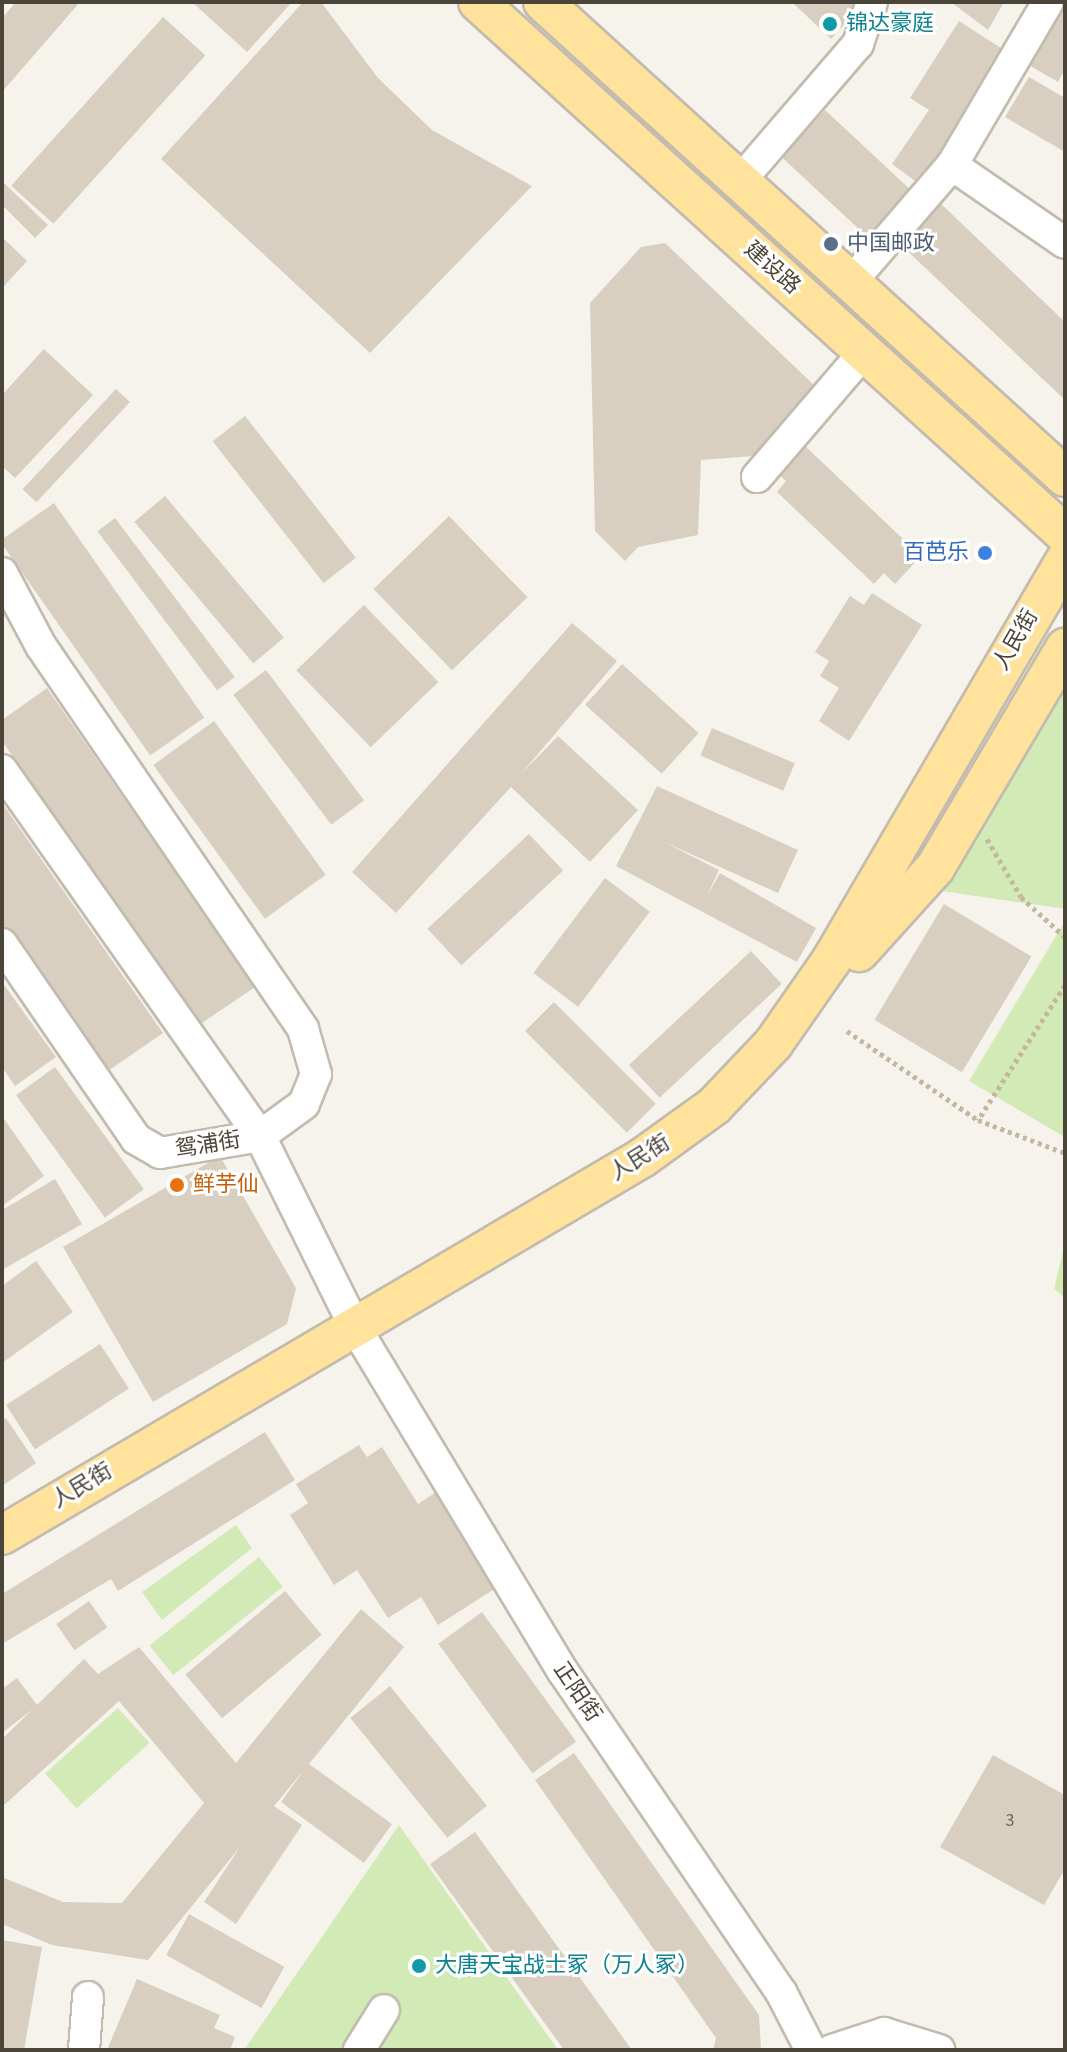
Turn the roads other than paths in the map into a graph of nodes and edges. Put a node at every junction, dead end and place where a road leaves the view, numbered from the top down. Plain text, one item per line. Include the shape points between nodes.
1 (478, 2) edge
2 (543, 2) edge
3 (872, 2) edge
4 (1048, 2) edge
5 (952, 165) junction
6 (740, 181) junction
7 (1065, 243) edge
8 (851, 282) junction
9 (864, 352) junction
10 (1003, 421) junction
11 (1065, 449) edge
12 (757, 477) dead end
13 (1065, 477) edge
14 (1065, 534) edge
15 (1065, 560) edge
16 (2, 573) edge
17 (1065, 648) edge
18 (2, 770) edge
19 (2, 944) edge
20 (782, 1031) junction
21 (260, 1136) junction
22 (355, 1327) junction
23 (2, 1535) edge
24 (88, 1997) dead end
25 (384, 2010) dead end
26 (84, 2050) edge
27 (359, 2050) edge
28 (811, 2050) edge
29 (832, 2050) edge
30 (939, 2050) edge

1 - 9 main road, 建设路
2 - 6 main road, 建设路
3 - 6 street via 858,44
4 - 5 street
5 - 7 street
5 - 8 street
6 - 8 main road, 建设路
8 - 10 main road, 建设路
9 - 12 street
9 - 14 main road, 建设路
10 - 11 main road
10 - 13 main road, 建设路
15 - 20 main road, 人民街 via 852,928
16 - 21 street via 41,646 314,1053 304,1104
17 - 20 main road via 935,868
18 - 21 street
19 - 21 street, 鸳浦街 via 136,1139 160,1153
20 - 22 main road, 人民街 via 734,1087 668,1142
21 - 22 street, 鸳浦街
22 - 23 main road, 人民街
22 - 28 street, 正阳街 via 564,1673 781,1992
24 - 26 street
25 - 27 street
29 - 30 street via 884,2033

